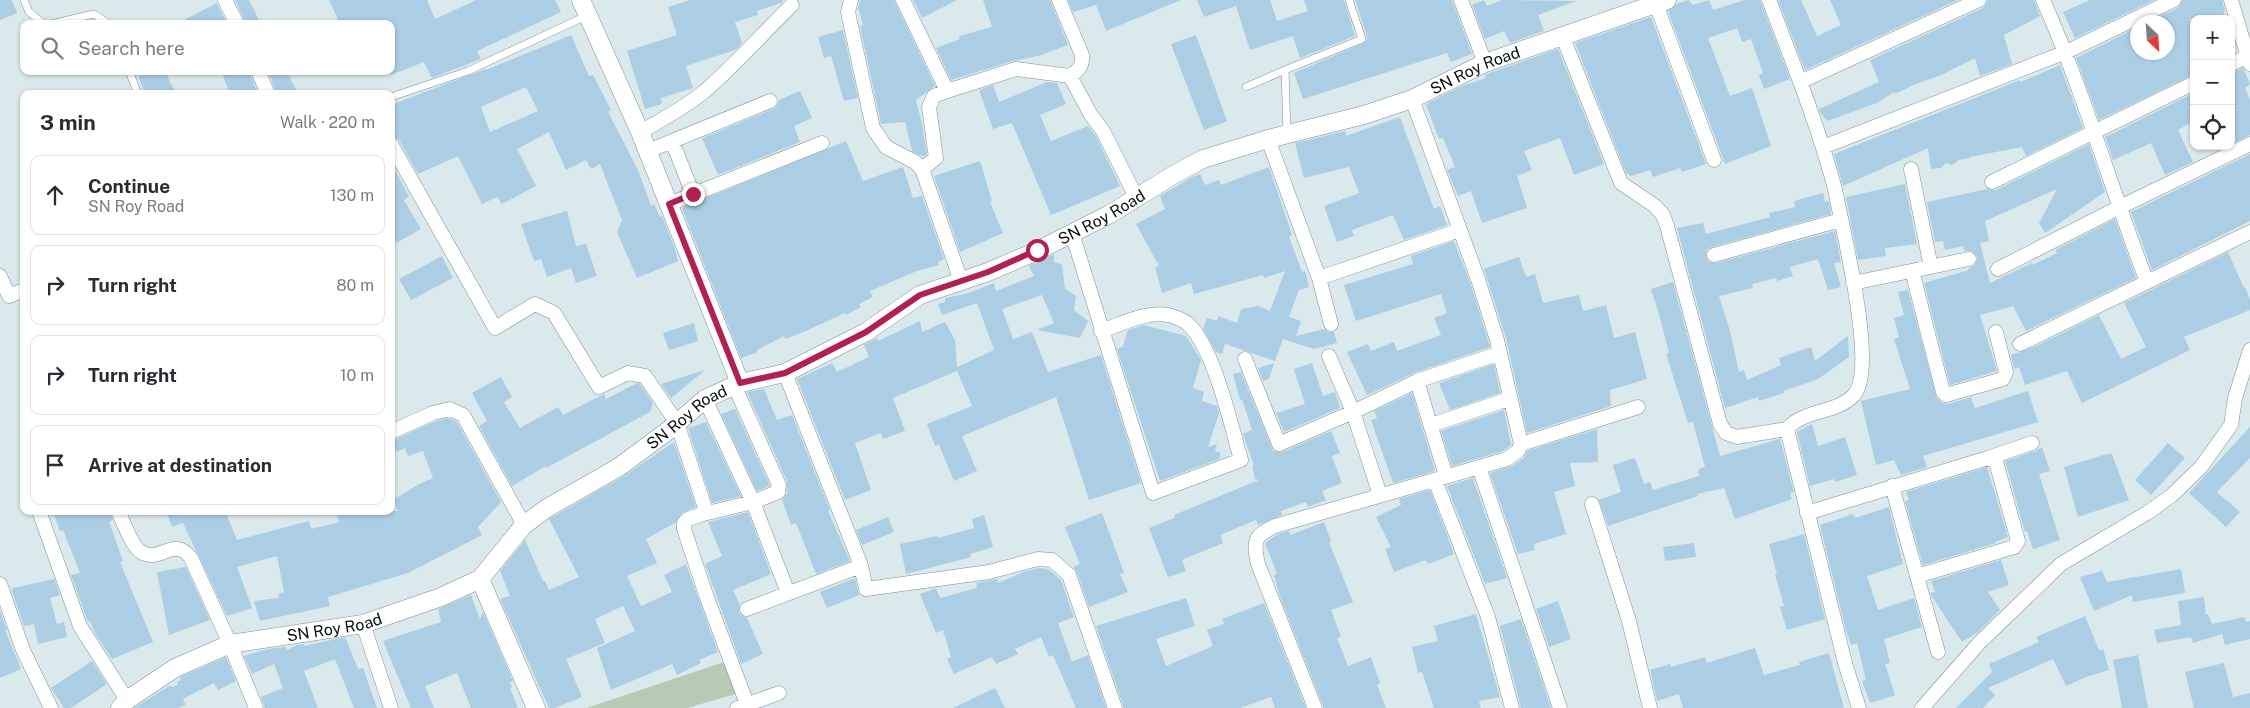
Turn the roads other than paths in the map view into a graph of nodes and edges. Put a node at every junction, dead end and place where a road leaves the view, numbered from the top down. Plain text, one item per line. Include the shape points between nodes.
1 (24, 0) edge
2 (225, 0) edge
3 (851, 0) edge
4 (903, 0) edge
5 (1059, 0) edge
6 (1349, 0) edge
7 (1461, 0) edge
8 (1769, 0) edge
9 (1979, 0) edge
10 (2043, 0) edge
11 (2174, 0) edge
12 (2230, 0) edge
13 (1661, 2) edge
14 (792, 5) dead end
15 (585, 8) edge
16 (39, 20) edge
17 (68, 20) edge
18 (103, 20) edge
19 (235, 20) edge
20 (1562, 35) junction
21 (2066, 52) junction
22 (2249, 60) edge
23 (1485, 63) junction
24 (2235, 63) edge
25 (1286, 70) junction
26 (131, 75) edge
27 (260, 75) edge
28 (1070, 76) junction
29 (1800, 82) junction
30 (2190, 84) edge
31 (1246, 87) dead end
32 (136, 90) edge
33 (266, 90) edge
34 (947, 90) junction
35 (395, 96) edge
36 (1412, 99) junction
37 (770, 101) dead end
38 (2094, 131) junction
39 (640, 132) junction
40 (1287, 135) junction
41 (1268, 139) junction
42 (672, 141) junction
43 (822, 143) dead end
44 (2250, 144) edge
45 (1823, 147) junction
46 (395, 151) edge
47 (648, 151) junction
48 (1714, 160) dead end
49 (922, 168) junction
50 (1911, 169) dead end
51 (1992, 182) dead end
52 (693, 194) junction
53 (1136, 197) junction
54 (669, 204) junction
55 (2118, 208) junction
56 (1841, 220) junction
57 (1460, 230) junction
58 (2250, 232) edge
59 (1072, 233) junction
60 (1714, 255) dead end
61 (1969, 259) dead end
62 (1932, 267) junction
63 (1998, 269) dead end
64 (1912, 271) junction
65 (0, 276) edge
66 (1319, 278) junction
67 (961, 281) junction
68 (2148, 282) junction
69 (1853, 283) junction
70 (20, 292) edge
71 (4, 298) edge
72 (1331, 324) dead end
73 (1101, 331) junction
74 (1996, 332) dead end
75 (2020, 344) dead end
76 (2250, 350) edge
77 (1500, 353) junction
78 (1329, 356) dead end
79 (1245, 359) dead end
80 (785, 373) junction
81 (1417, 381) junction
82 (737, 384) junction
83 (705, 399) junction
84 (1510, 399) junction
85 (1638, 407) dead end
86 (1353, 412) junction
87 (677, 423) junction
88 (1431, 426) junction
89 (1786, 429) junction
90 (395, 430) edge
91 (2032, 443) dead end
92 (1521, 444) junction
93 (1988, 458) junction
94 (1479, 467) junction
95 (1441, 478) junction
96 (1892, 486) junction
97 (1380, 495) junction
98 (753, 502) junction
99 (1592, 504) dead end
100 (1807, 513) junction
101 (702, 514) junction
102 (41, 515) edge
103 (120, 515) edge
104 (524, 525) junction
105 (861, 566) junction
106 (1917, 576) junction
107 (480, 579) junction
108 (0, 584) edge
109 (788, 593) junction
110 (748, 609) dead end
111 (364, 624) junction
112 (230, 644) junction
113 (1938, 652) dead end
114 (779, 693) dead end
115 (124, 704) edge
116 (742, 706) edge
117 (51, 708) edge
118 (256, 708) edge
119 (391, 708) edge
120 (536, 708) edge
121 (1115, 708) edge
122 (1315, 708) edge
123 (1512, 708) edge
124 (1560, 708) edge
125 (1650, 708) edge
126 (1859, 708) edge
127 (1922, 708) edge

1 - 16 lane via 29,12
2 - 19 street
3 - 49 street via 848,12 873,128 886,147
4 - 34 street
5 - 28 street via 1083,62 1080,69
6 - 25 lane via 1362,39
7 - 23 street
8 - 29 street
9 - 29 street
10 - 21 street
11 - 21 street
12 - 22 street
13 - 20 street, SN Roy Road
13 - 48 street
14 - 39 street via 703,92
15 - 35 lane via 468,71
15 - 39 street
17 - 18 lane via 94,14
20 - 23 street, SN Roy Road
20 - 89 street via 1621,183 1663,216 1720,424 1726,433 1737,438
21 - 38 street
21 - 45 street
22 - 24 street
23 - 36 street, SN Roy Road
25 - 31 lane
25 - 40 lane
26 - 32 lane
27 - 33 street
28 - 34 street via 1016,70
28 - 53 street via 1103,131
29 - 45 street
30 - 38 street
34 - 49 street via 934,96 929,108 936,158
36 - 40 street, SN Roy Road
36 - 57 street
37 - 42 street
38 - 51 street
38 - 55 street
39 - 47 street
40 - 41 street, SN Roy Road
41 - 53 street, SN Roy Road via 1203,159
41 - 66 street
42 - 47 street
42 - 52 street
43 - 52 street
44 - 55 street
45 - 56 street
46 - 87 street via 495,328 535,304 554,313 599,387 628,372 646,376
47 - 54 street
49 - 67 street
50 - 62 street
52 - 54 street
53 - 59 street, SN Roy Road
54 - 82 street
55 - 63 street
55 - 68 street
56 - 60 street
56 - 69 street
57 - 66 street
57 - 77 street
58 - 68 street
59 - 67 street, SN Roy Road
59 - 73 street
61 - 62 street
62 - 64 street
64 - 69 street
64 - 74 street via 1946,395 2003,379 2006,372
65 - 71 street
66 - 72 street
67 - 80 street, SN Roy Road via 920,295 866,332
68 - 75 street
69 - 89 street via 1864,356 1861,381 1854,395 1837,406 1794,421
70 - 71 street
73 - 73 street via 1153,493 1241,460 1208,356 1188,323 1168,315 1147,315
76 - 127 street via 2235,398 2231,425 2201,467 2148,513 2060,564 1980,642
77 - 81 street
77 - 84 street
78 - 86 street
79 - 86 street via 1279,444
80 - 82 street, SN Roy Road
80 - 105 street
81 - 86 street
81 - 88 street
82 - 83 street, SN Roy Road
82 - 98 street via 779,485 778,492 772,496
83 - 87 street, SN Roy Road
83 - 98 street
84 - 88 street
84 - 92 street
85 - 92 street
86 - 97 street
87 - 101 street via 704,501
87 - 104 street, SN Roy Road via 619,467 546,508
88 - 95 street
89 - 100 street
90 - 104 street via 450,409 463,415
91 - 93 street
92 - 94 street via 1507,459
93 - 96 street
93 - 106 street via 1996,462 2018,541 2014,547
94 - 95 street
94 - 124 street
95 - 97 street
95 - 123 street via 1488,617
96 - 100 street
96 - 106 street
97 - 122 street via 1275,526 1260,534 1254,547 1260,570
98 - 101 street
98 - 109 street
99 - 125 street via 1629,620
100 - 126 street
101 - 116 street via 688,519 684,529
102 - 115 street via 80,626
103 - 112 street via 141,552 155,555 175,548 184,550 191,558
104 - 107 street, SN Roy Road
105 - 109 street
105 - 121 street via 866,589 990,572 1038,559 1052,560 1068,575
106 - 113 street
107 - 111 street, SN Roy Road via 441,597
107 - 120 street
108 - 117 street via 23,650
109 - 110 street
111 - 112 street, SN Roy Road
111 - 119 street
112 - 115 street, SN Roy Road via 175,668
112 - 118 street
114 - 116 street

